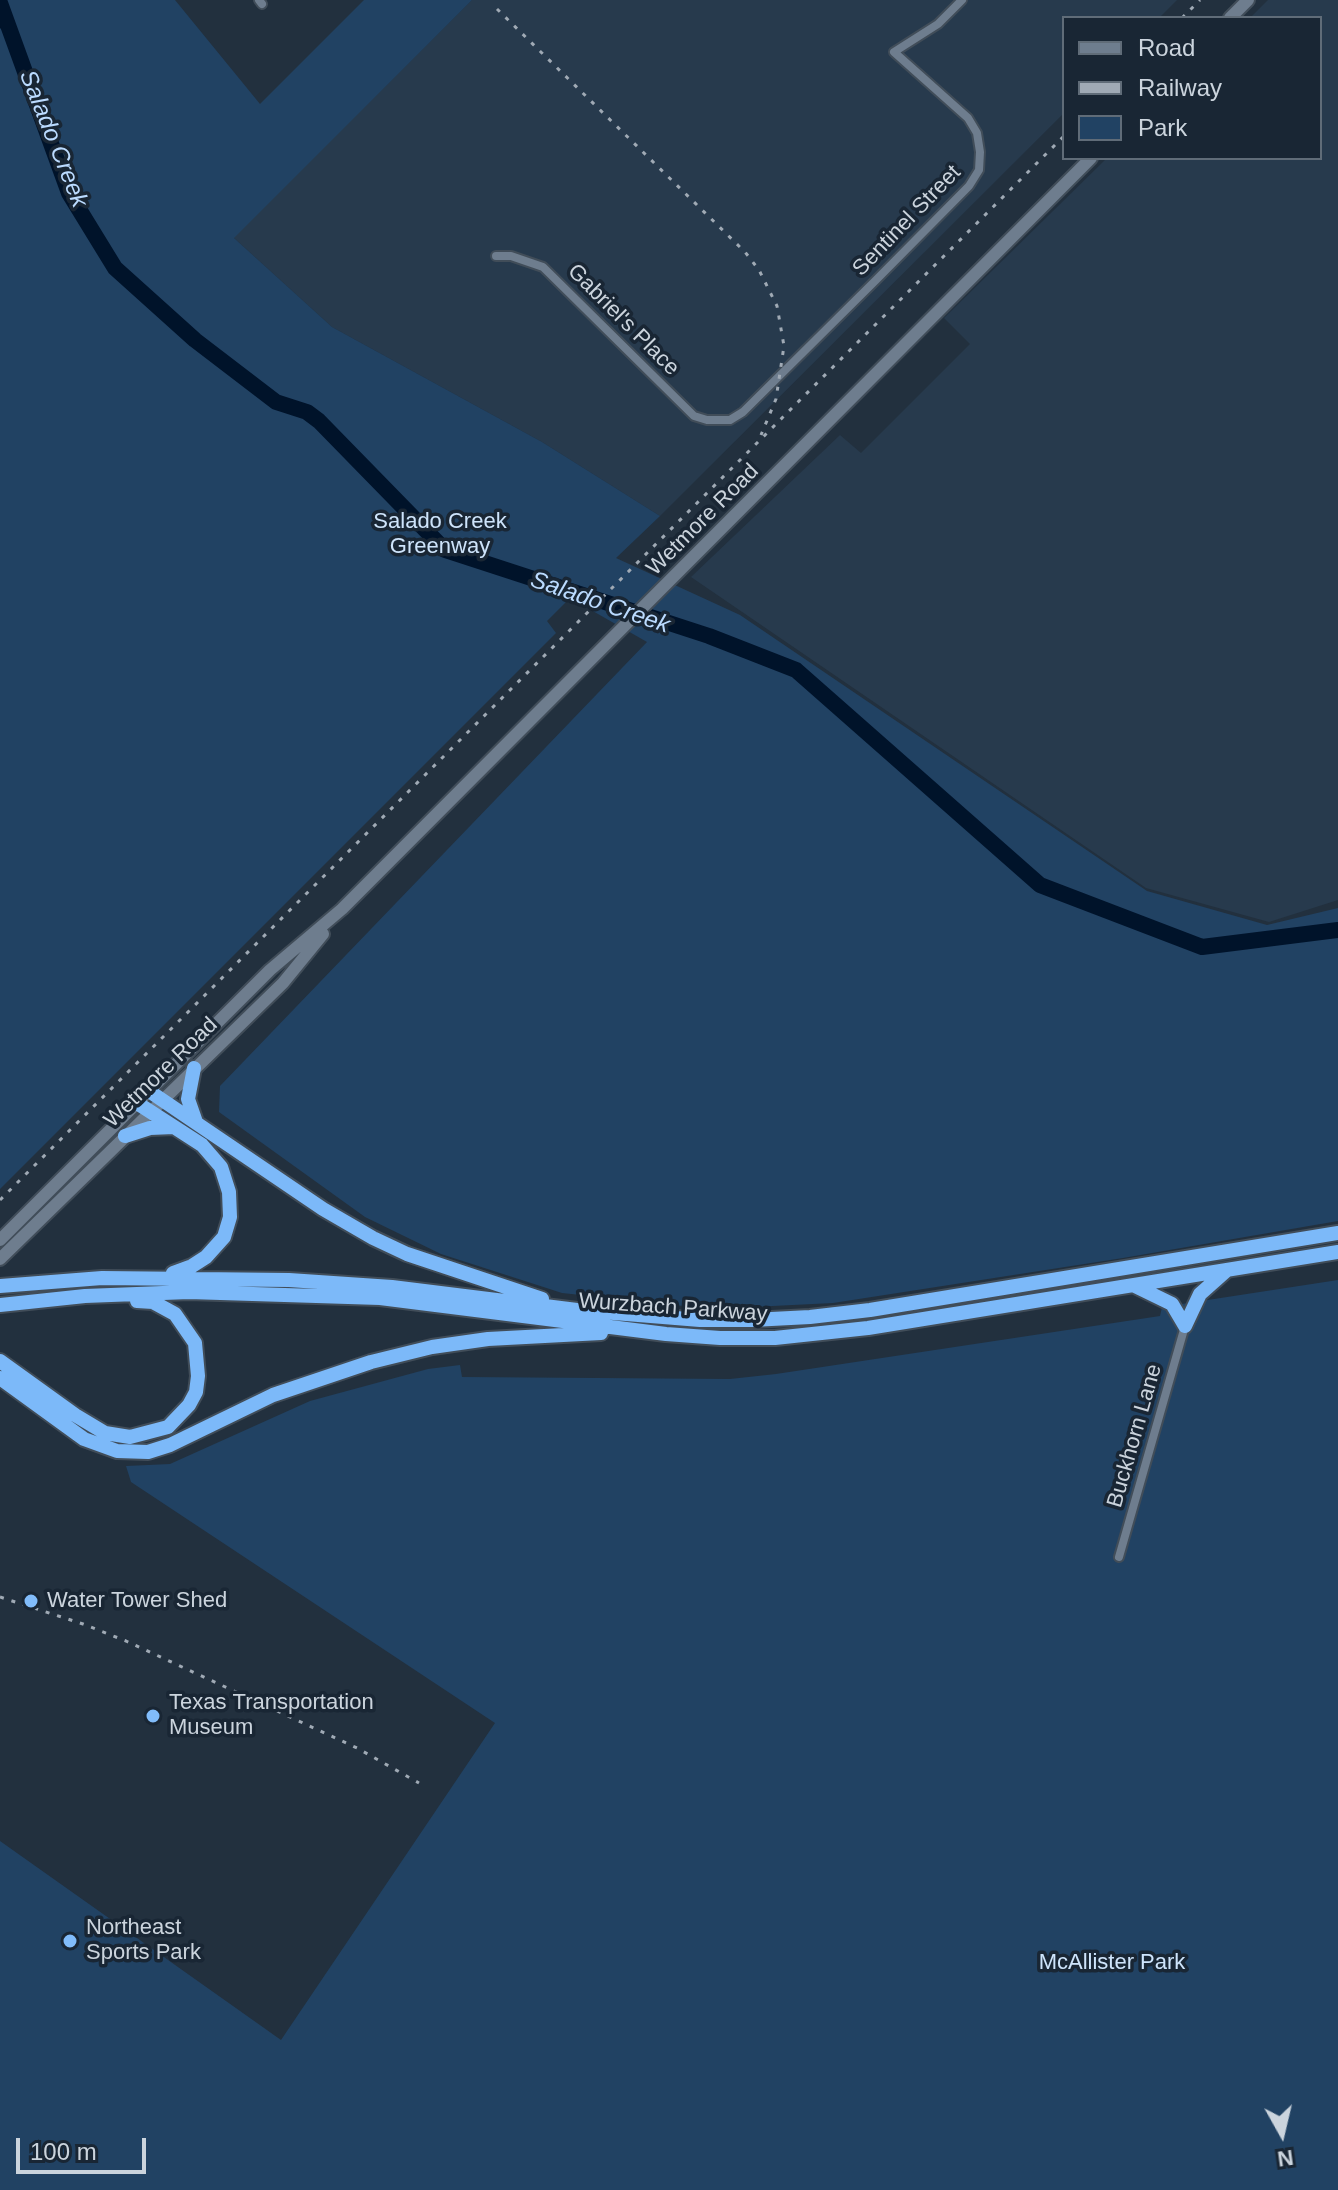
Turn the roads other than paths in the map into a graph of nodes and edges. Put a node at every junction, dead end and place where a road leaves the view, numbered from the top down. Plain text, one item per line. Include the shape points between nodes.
1 (962, 0) edge
2 (1248, 0) edge
3 (1232, 16) edge
4 (1089, 160) edge
5 (496, 256) dead end
6 (718, 421) joint
7 (342, 909) junction
8 (194, 1068) junction
9 (155, 1096) junction
10 (143, 1107) junction
11 (198, 1126) junction
12 (174, 1127) junction
13 (125, 1136) junction
14 (1338, 1233) edge
15 (0, 1240) edge
16 (1338, 1252) edge
17 (0, 1259) edge
18 (1228, 1269) junction
19 (161, 1277) junction
20 (1132, 1285) junction
21 (0, 1286) edge
22 (85, 1296) junction
23 (0, 1305) edge
24 (577, 1310) junction
25 (1185, 1326) junction
26 (666, 1334) junction
27 (0, 1361) edge
28 (0, 1378) edge
29 (1119, 1557) dead end

1 - 6 street, Sentinel Street via 938,24 894,52 968,118 977,133 979,170 969,186 743,412
2 - 3 main road
4 - 7 main road, Wetmore Road
5 - 6 street, Gabriel's Place via 543,267 694,416
7 - 8 main road, Wetmore Road via 283,983
7 - 9 main road, Wetmore Road via 270,970
8 - 9 main road, Wetmore Road
8 - 11 highway via 188,1099
9 - 10 main road, Wetmore Road
9 - 11 highway
10 - 12 highway
10 - 13 main road, Wetmore Road
10 - 15 main road, Wetmore Road
11 - 24 highway via 373,1238 488,1283
12 - 13 highway
12 - 19 highway via 202,1145 221,1167 230,1217 224,1237 206,1257
13 - 17 main road, Wetmore Road
14 - 24 highway, Wurzbach Parkway via 810,1317 700,1320
16 - 18 highway, Wurzbach Parkway
18 - 20 highway, Wurzbach Parkway
18 - 25 highway via 1200,1294
19 - 21 highway, Wurzbach Parkway
19 - 24 highway, Wurzbach Parkway via 392,1287
20 - 25 highway via 1172,1304
20 - 26 highway, Wurzbach Parkway via 831,1333 746,1338
22 - 23 highway, Wurzbach Parkway
22 - 26 highway, Wurzbach Parkway via 189,1292 380,1298
22 - 27 highway via 153,1302 175,1314 190,1334 198,1359 196,1392 168,1427 130,1437 105,1433
25 - 29 street, Buckhorn Lane
26 - 28 highway via 517,1336 432,1347 273,1395 148,1452 117,1451 84,1439

